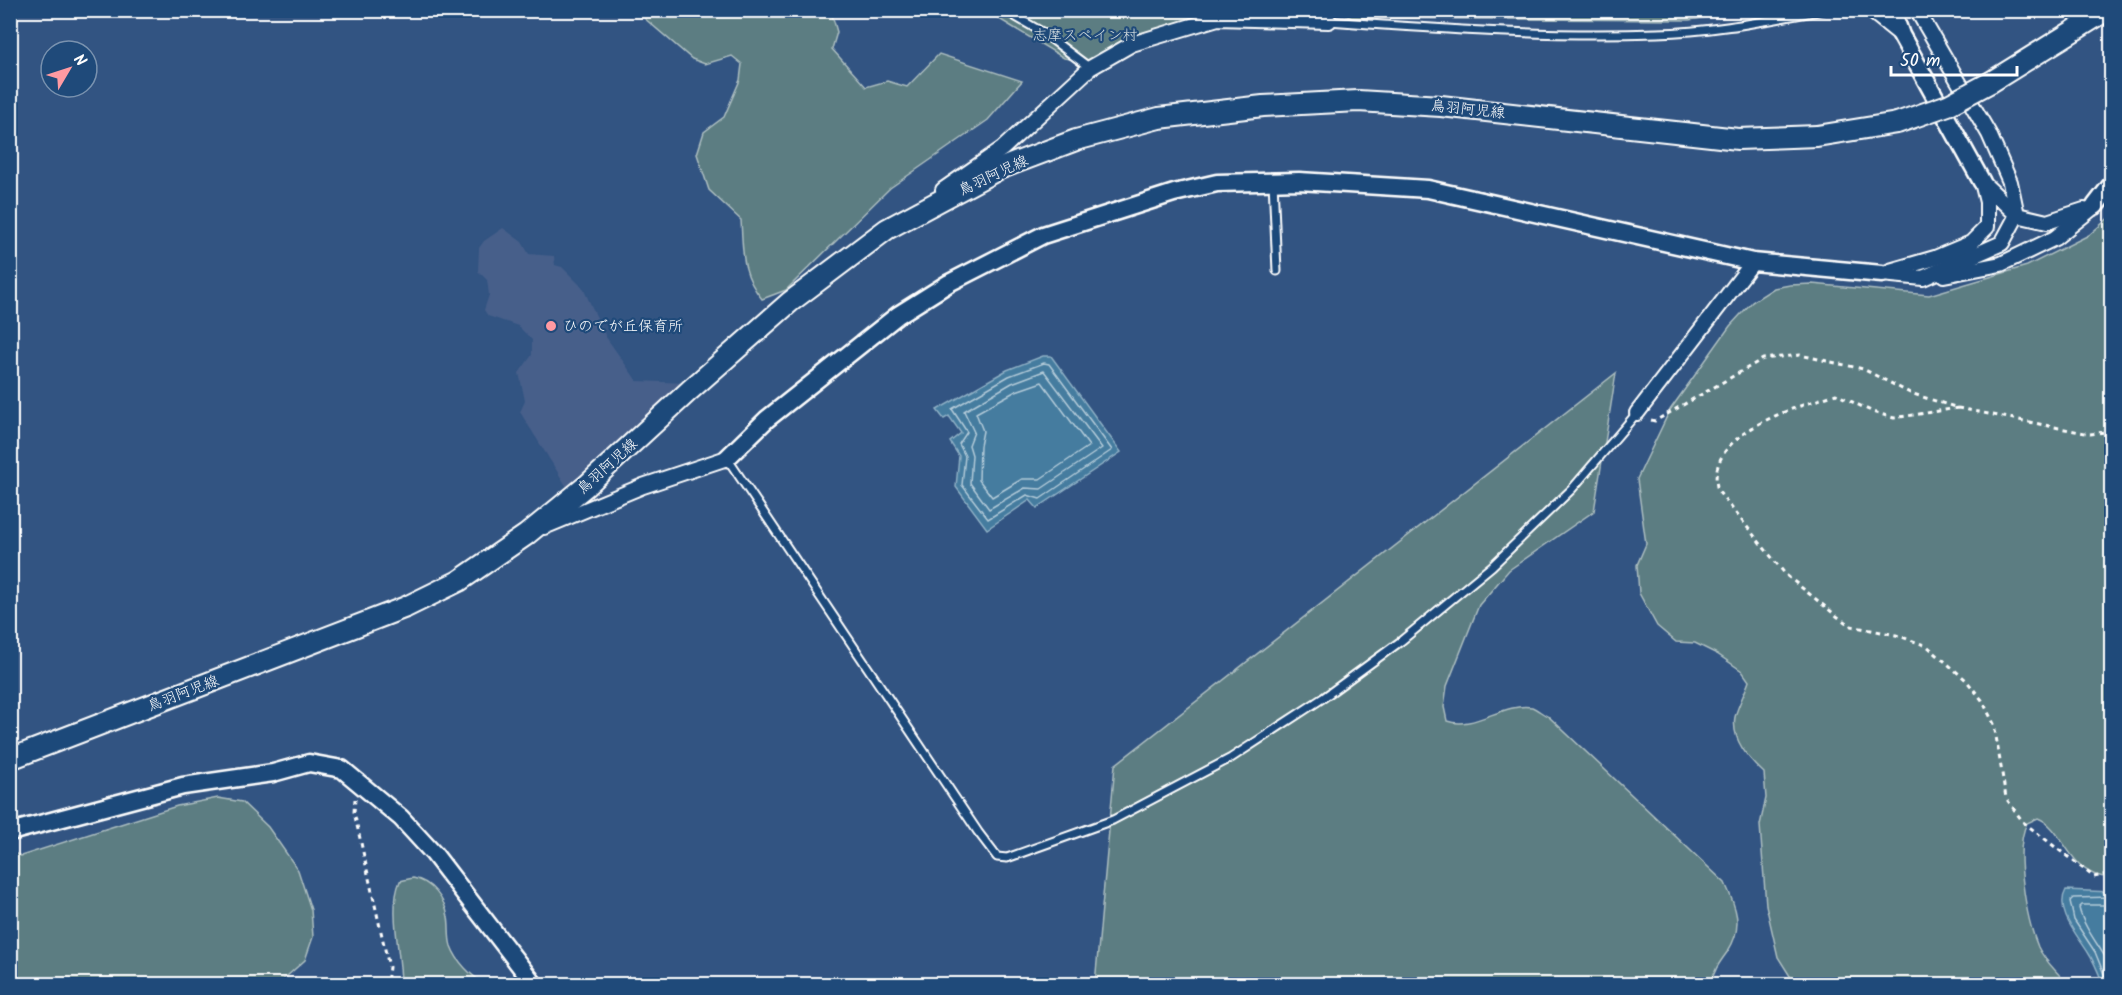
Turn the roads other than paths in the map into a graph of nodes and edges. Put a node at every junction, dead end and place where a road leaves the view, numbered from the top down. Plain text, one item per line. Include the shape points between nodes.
1 (1004, 10) edge
2 (1824, 10) edge
3 (1870, 10) edge
4 (1892, 10) edge
5 (2107, 10) edge
6 (1921, 13) edge
7 (1781, 14) edge
8 (1329, 16) edge
9 (1901, 35) junction
10 (1090, 68) junction
11 (1273, 181) junction
12 (1982, 182) junction
13 (2112, 184) edge
14 (2095, 206) junction
15 (2017, 215) junction
16 (887, 229) junction
17 (1753, 261) junction
18 (1276, 271) dead end
19 (1882, 274) junction
20 (1923, 278) junction
21 (1637, 413) joint
22 (727, 458) junction
23 (526, 535) junction
24 (10, 759) edge
25 (10, 832) edge
26 (534, 984) edge

1 - 10 lane via 1042,32
2 - 7 lane
3 - 9 street
4 - 9 street
5 - 16 main road, 鳥羽阿児線, bridge via 1991,82 1948,105 1897,123 1817,136 1738,140 1442,106 1358,101 1252,107 1160,118 1076,140 999,169
6 - 15 street via 1989,134 2010,182
7 - 8 lane via 1736,26 1658,33 1455,30
8 - 10 street via 1218,18 1155,35
9 - 12 street
10 - 16 street via 1002,149
11 - 17 street via 1428,189
11 - 18 lane
11 - 22 street via 1217,183 1174,193 1054,231 1008,252 898,315 767,419
12 - 15 street
12 - 19 street via 1987,227 1971,243
13 - 14 street
14 - 15 street via 2047,222
14 - 20 street via 2055,238 2001,264
15 - 20 street via 2002,243
16 - 23 main road, 鳥羽阿児線 via 790,302
17 - 19 street
17 - 21 street
19 - 20 street
21 - 22 lane via 1572,489 1492,566 1401,641 1323,698 1231,758 1113,820 1007,858 997,857 978,832
22 - 23 street via 643,486
23 - 24 main road, 鳥羽阿児線 via 459,580 406,607
25 - 26 street via 183,786 273,773 309,763 342,769 401,818 434,854

